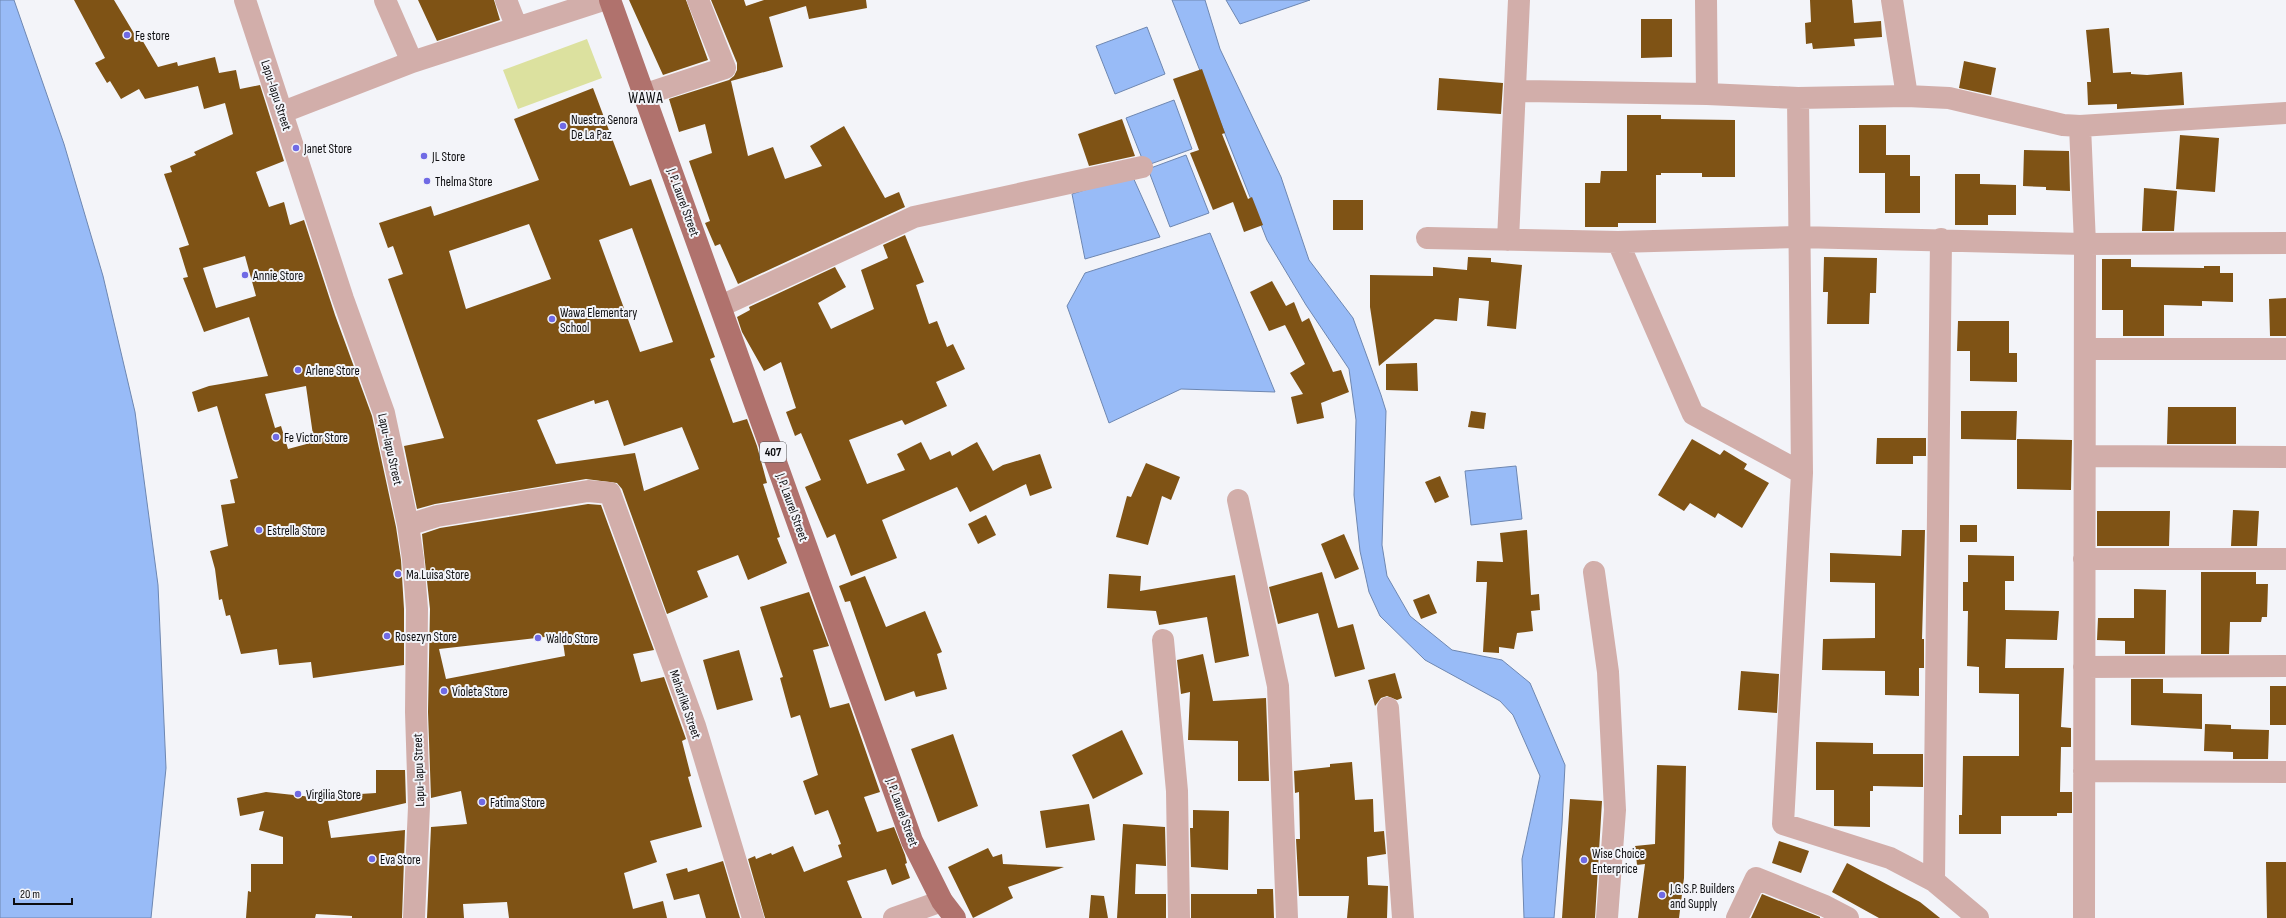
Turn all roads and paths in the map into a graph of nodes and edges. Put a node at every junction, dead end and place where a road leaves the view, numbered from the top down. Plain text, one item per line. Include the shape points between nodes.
1 (245, 0) edge
2 (385, 0) edge
3 (506, 0) edge
4 (603, 0) edge
5 (610, 0) edge
6 (698, 0) edge
7 (1520, 0) edge
8 (1706, 0) edge
9 (1892, 0) edge
10 (570, 5) edge
11 (517, 28) junction
12 (412, 62) junction
13 (1517, 90) junction
14 (646, 94) junction
15 (1707, 94) junction
16 (1907, 96) junction
17 (1798, 98) junction
18 (283, 112) junction
19 (2286, 113) edge
20 (2080, 126) junction
21 (1142, 167) dead end
22 (1798, 237) junction
23 (1428, 238) dead end
24 (1508, 240) junction
25 (1941, 240) junction
26 (1618, 242) junction
27 (2286, 243) edge
28 (2085, 244) junction
29 (721, 306) junction
30 (2085, 349) junction
31 (2286, 349) edge
32 (2085, 456) junction
33 (2286, 457) edge
34 (1802, 473) junction
35 (1238, 500) dead end
36 (408, 525) junction
37 (2084, 559) junction
38 (2286, 559) edge
39 (1594, 572) dead end
40 (1163, 640) dead end
41 (2286, 666) edge
42 (2084, 667) junction
43 (1388, 708) dead end
44 (2084, 771) junction
45 (2286, 772) edge
46 (1934, 881) junction
47 (942, 901) junction
48 (414, 918) edge
49 (753, 918) edge
50 (894, 918) edge
51 (955, 918) edge
52 (1179, 918) edge
53 (1286, 918) edge
54 (1403, 918) edge
55 (1607, 918) edge
56 (1737, 918) edge
57 (1848, 918) edge
58 (1978, 918) edge
59 (2084, 918) edge

1 - 18 street, Lapu-lapu Street
2 - 12 street
3 - 11 street
4 - 10 street
5 - 14 main road, J. P. Laurel Street / 407
6 - 14 street via 725,68
7 - 13 street
8 - 15 street
9 - 16 street
10 - 11 street
11 - 12 street
12 - 18 street
13 - 15 street
13 - 24 street
14 - 29 main road, J. P. Laurel Street / 407
15 - 17 street
16 - 17 street
16 - 20 street via 1949,98 2063,125
17 - 22 street
18 - 36 street, Lapu-lapu Street via 343,299 384,413
19 - 20 street
20 - 28 street
21 - 29 street via 914,216
22 - 25 street
22 - 26 street
22 - 34 street
23 - 24 street
24 - 26 street
25 - 28 street
25 - 46 street
26 - 34 street via 1692,414
27 - 28 street
28 - 30 street
29 - 47 main road, J. P. Laurel Street / 407 via 912,841
30 - 31 street
30 - 32 street
32 - 33 street
32 - 37 street
34 - 46 street via 1783,824 1890,858
35 - 53 street via 1278,686
36 - 48 street, Lapu-lapu Street via 418,608 416,712 419,807
36 - 49 street, Maharlika Street via 437,516 588,491 610,493 695,726
37 - 38 street
37 - 42 street
39 - 55 street via 1608,672 1615,810
40 - 52 street via 1177,791
41 - 42 street
42 - 44 street
43 - 54 street
44 - 45 street
44 - 59 street
46 - 58 street
47 - 50 street
47 - 51 main road, J. P. Laurel Street / 407
56 - 57 street via 1756,878

